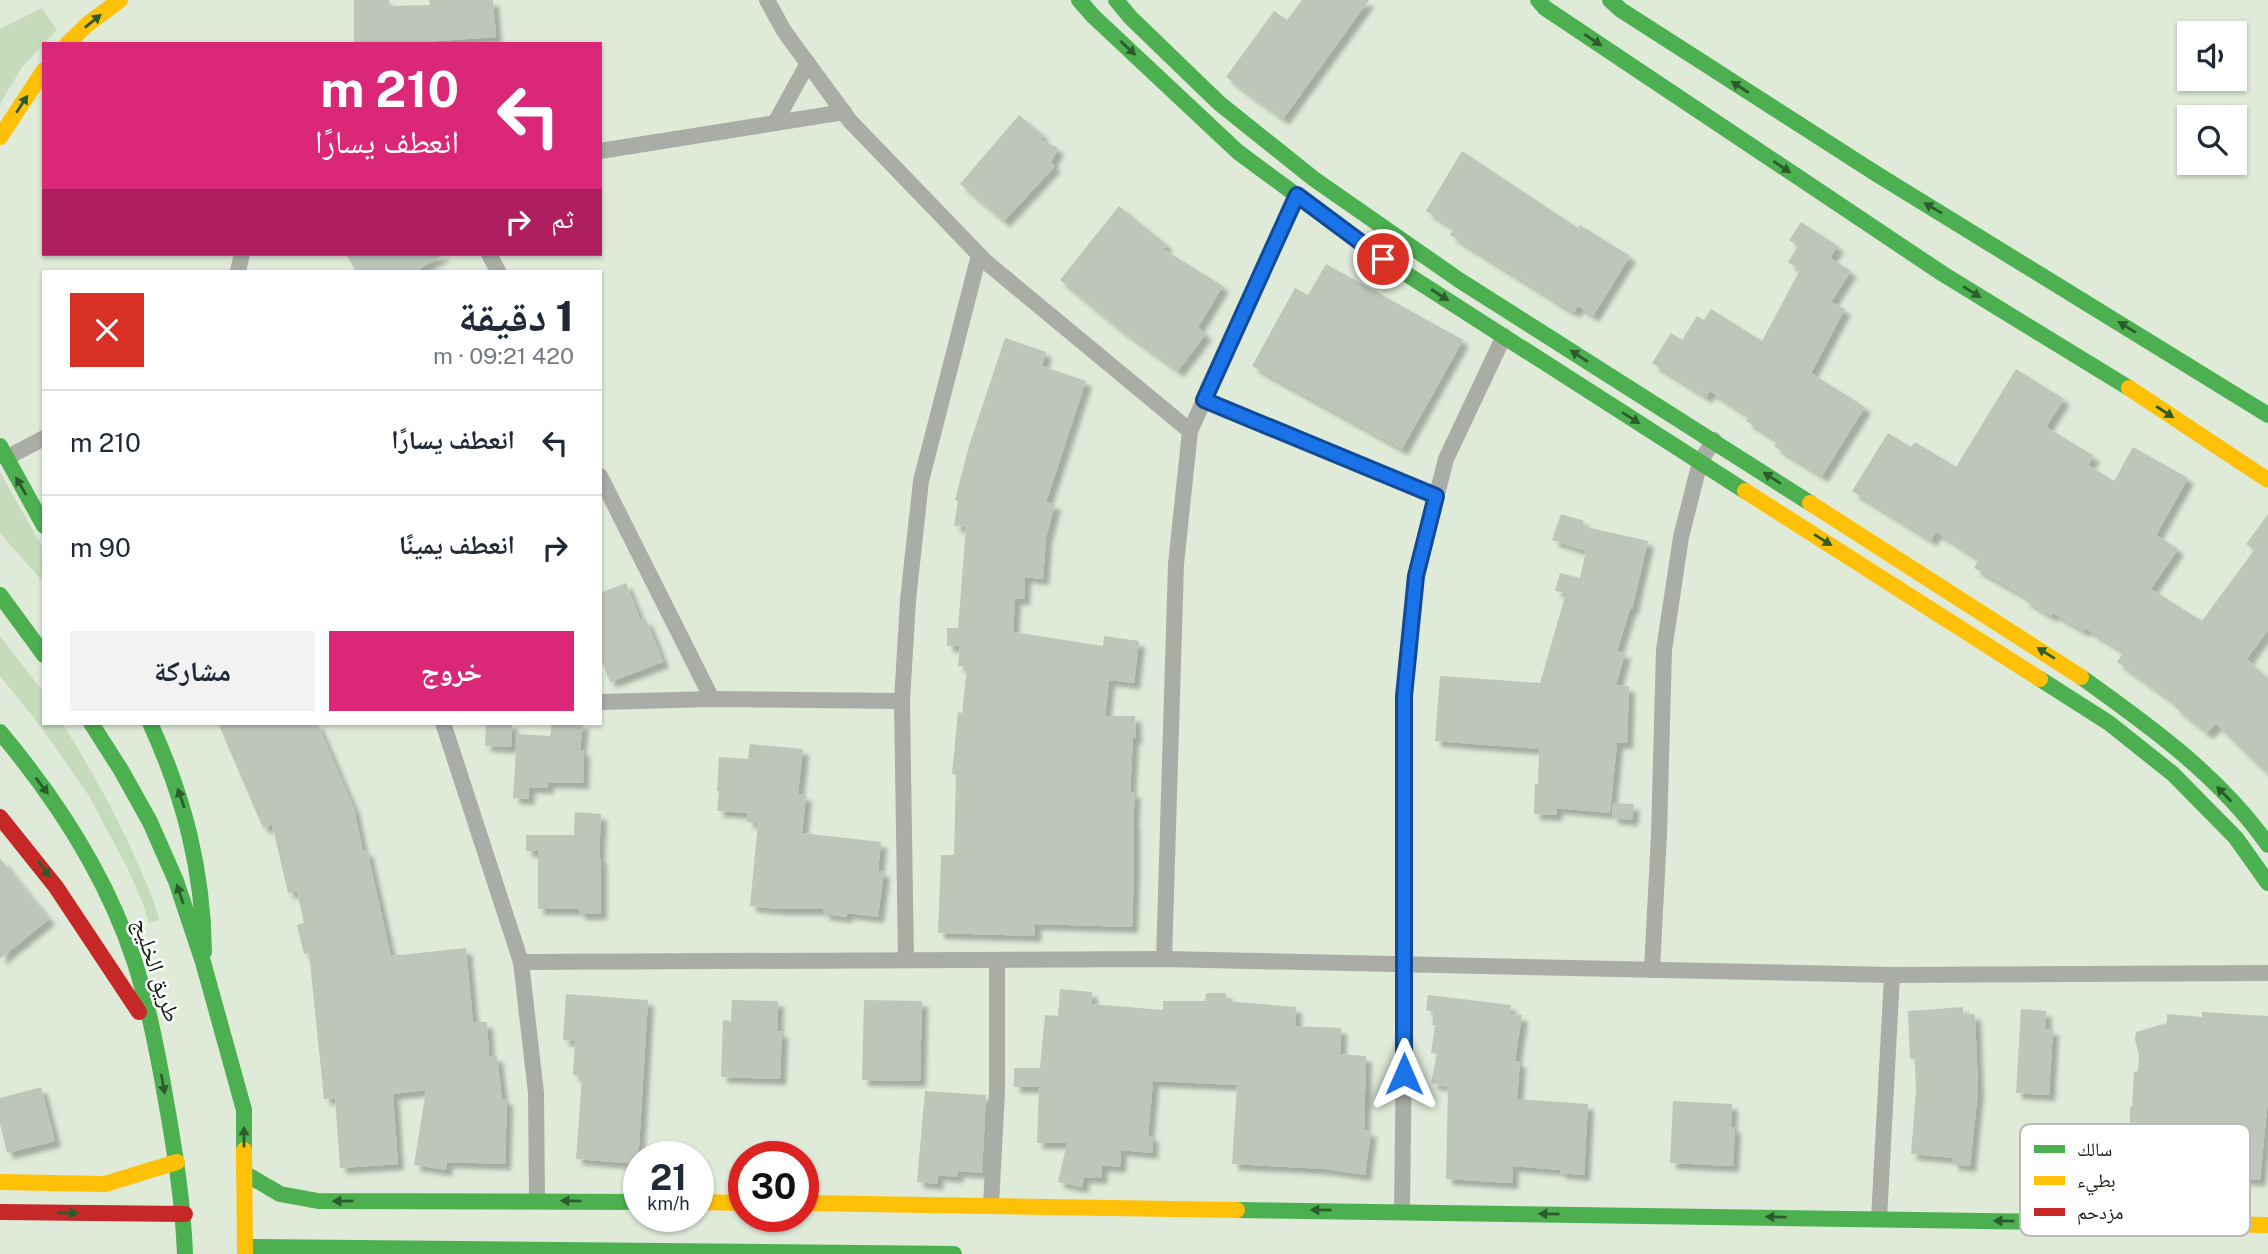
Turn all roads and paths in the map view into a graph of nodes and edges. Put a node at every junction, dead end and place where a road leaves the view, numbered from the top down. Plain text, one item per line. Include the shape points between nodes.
1 (120, 0) edge
2 (767, 0) edge
3 (1079, 0) edge
4 (1116, 0) edge
5 (1610, 0) edge
6 (1538, 3) edge
7 (69, 42) edge
8 (808, 64) junction
9 (42, 73) edge
10 (844, 112) junction
11 (775, 123) junction
12 (0, 137) edge
13 (602, 151) edge
14 (1297, 195) junction
15 (979, 255) junction
16 (1504, 336) junction
17 (1204, 400) junction
18 (2268, 415) edge
19 (1190, 431) junction
20 (42, 439) edge
21 (1714, 440) junction
22 (3, 452) edge
23 (1700, 462) junction
24 (602, 480) edge
25 (2268, 480) edge
26 (1436, 496) junction
27 (42, 522) edge
28 (0, 595) edge
29 (0, 616) edge
30 (42, 653) edge
31 (712, 699) junction
32 (902, 701) junction
33 (602, 702) edge
34 (92, 725) edge
35 (151, 725) edge
36 (444, 725) edge
37 (0, 732) edge
38 (0, 817) edge
39 (2268, 845) edge
40 (2268, 883) edge
41 (1164, 959) junction
42 (906, 960) junction
43 (997, 960) junction
44 (203, 962) junction
45 (521, 962) junction
46 (1405, 965) junction
47 (1652, 970) junction
48 (2268, 973) edge
49 (1892, 975) junction
50 (155, 1036) junction
51 (177, 1162) junction
52 (244, 1173) junction
53 (0, 1182) edge
54 (537, 1201) junction
55 (623, 1202) edge
56 (819, 1203) edge
57 (990, 1205) junction
58 (0, 1212) edge
59 (1402, 1212) junction
60 (185, 1214) junction
61 (1879, 1219) junction
62 (2020, 1222) edge
63 (2250, 1226) edge
64 (2268, 1226) edge
65 (245, 1251) edge
66 (487, 1252) edge
67 (186, 1254) edge
68 (902, 1254) edge
69 (954, 1254) edge

7 -> 1 street
2 - 8 street
3 -> 14 street via 1238,152
21 -> 4 street via 1459,280 1314,179 1219,103
18 -> 5 street via 1875,173
6 -> 25 street via 1943,274
8 - 10 street
8 - 11 street
12 -> 9 street
10 - 11 street
10 - 15 street
11 - 13 street
14 -> 16 street via 1383,259
14 - 17 street
15 - 19 street
15 - 32 street via 921,481
16 -> 23 street
16 - 26 street via 1446,459
17 - 19 street
17 - 26 lane
19 - 41 street via 1176,564
20 - 22 street
21 - 23 street
39 -> 21 street via 2197,766 2140,718 2061,662
27 -> 22 street
23 -> 40 street via 2109,723 2173,774 2236,838
23 - 47 street via 1681,537 1664,650
24 - 31 street
26 - 46 street via 1416,576 1404,696
28 - 30 street
29 - 30 street
31 - 32 street
31 - 33 street
32 - 42 street
44 -> 34 street, طريق الخليج via 150,822
44 -> 35 street via 202,893 186,811
36 - 45 street
37 -> 50 street, طريق الخليج via 65,815 98,874 127,941
38 -> 50 street via 82,922
41 - 43 street
41 - 46 street
42 - 43 street
42 - 45 street
43 - 57 street via 998,1091
52 -> 44 street, طريق الخليج via 244,1110
45 - 54 street via 536,1093
46 - 47 street
46 - 59 street
47 - 49 street
48 - 49 street
49 - 61 street
50 -> 51 street, طريق الخليج
51 - 53 street via 104,1184
51 - 60 street, طريق الخليج
54 -> 52 street via 318,1201 279,1194
52 - 65 street, طريق الخليج
55 -> 54 street
56 - 57 street
59 -> 57 street
58 -> 60 street
61 -> 59 street
60 - 67 street, طريق الخليج
62 -> 61 street
64 -> 63 street
65 - 66 street
66 - 68 street
68 - 69 street

